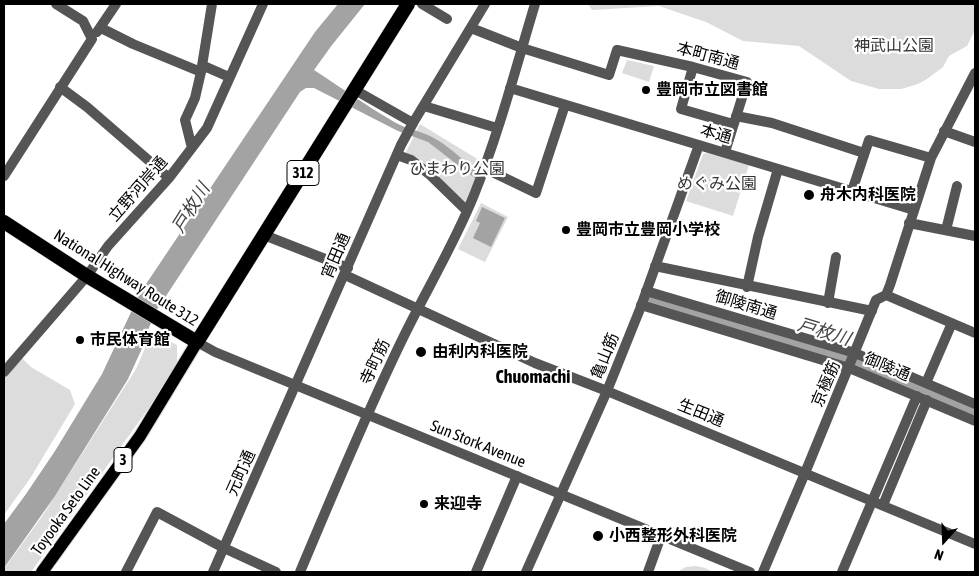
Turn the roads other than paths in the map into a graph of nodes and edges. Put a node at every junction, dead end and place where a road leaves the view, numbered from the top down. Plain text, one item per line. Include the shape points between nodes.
1 (56, 4) edge
2 (116, 4) edge
3 (212, 4) edge
4 (263, 4) edge
5 (408, 4) edge
6 (422, 4) edge
7 (485, 4) edge
8 (535, 4) edge
9 (447, 19) dead end
10 (101, 28) junction
11 (471, 28) junction
12 (92, 38) junction
13 (522, 48) junction
14 (693, 67) junction
15 (201, 72) junction
16 (975, 73) edge
17 (229, 77) junction
18 (60, 87) junction
19 (510, 88) junction
20 (971, 89) edge
21 (355, 90) junction
22 (565, 105) junction
23 (424, 106) junction
24 (735, 120) junction
25 (412, 125) junction
26 (497, 128) junction
27 (944, 131) junction
28 (975, 142) edge
29 (699, 145) junction
30 (192, 148) junction
31 (725, 152) junction
32 (864, 153) junction
33 (397, 154) junction
34 (931, 158) junction
35 (484, 168) junction
36 (778, 169) junction
37 (4, 176) edge
38 (169, 178) junction
39 (957, 186) dead end
40 (852, 191) junction
41 (914, 210) junction
42 (467, 212) junction
43 (4, 222) edge
44 (910, 223) junction
45 (946, 230) junction
46 (264, 235) junction
47 (975, 236) edge
48 (836, 257) dead end
49 (655, 266) junction
50 (346, 271) junction
51 (87, 276) junction
52 (747, 287) junction
53 (646, 291) junction
54 (886, 295) junction
55 (828, 303) junction
56 (642, 305) junction
57 (417, 308) junction
58 (872, 311) junction
59 (952, 323) junction
60 (975, 333) edge
61 (197, 342) junction
62 (852, 361) junction
63 (5, 368) edge
64 (926, 383) junction
65 (296, 385) junction
66 (606, 390) junction
67 (922, 398) junction
68 (975, 404) edge
69 (367, 414) junction
70 (975, 421) edge
71 (805, 473) junction
72 (517, 476) junction
73 (561, 494) junction
74 (878, 503) junction
75 (661, 536) junction
76 (975, 544) edge
77 (224, 548) junction
78 (42, 572) edge
79 (126, 572) edge
80 (213, 572) edge
81 (276, 572) edge
82 (300, 572) edge
83 (476, 572) edge
84 (526, 572) edge
85 (648, 572) edge
86 (750, 572) edge
87 (763, 572) edge
88 (842, 572) edge

1 - 12 street via 83,21
2 - 10 street
3 - 15 street
4 - 17 street, 立野河岸通
5 - 21 highway, National Highway Route 312 / 312
6 - 9 street
7 - 11 street, 宵田通
8 - 13 street, 寺町筋
10 - 12 street
10 - 15 street
11 - 13 street, 本町南通
11 - 23 street, 宵田通
12 - 18 street
13 - 14 street, 本町南通 via 609,74 617,50
13 - 19 street, 寺町筋
14 - 24 street, 本町南通 via 747,82
14 - 24 street via 681,109
15 - 17 street via 204,66
15 - 30 street via 195,98 185,120
16 - 20 street, 京極筋
17 - 30 street, 立野河岸通 via 207,128
18 - 37 street
18 - 38 street via 87,106
19 - 22 street, 本通
19 - 26 street, 寺町筋
20 - 27 street, 京極筋
21 - 25 street
21 - 46 highway, National Highway Route 312 / 312
22 - 29 street, 本通
22 - 35 street via 536,193
23 - 25 street, 宵田通
23 - 26 street
24 - 31 street
24 - 32 street via 772,123
25 - 33 street, 宵田通
26 - 35 street, 寺町筋
27 - 28 street
27 - 34 street, 京極筋
29 - 31 street, 本通
29 - 49 street, 亀山筋
30 - 38 street, 立野河岸通
31 - 36 street, 本通
32 - 34 street via 868,140
32 - 40 street
33 - 42 street via 429,174
33 - 50 street, 宵田通
34 - 41 street, 京極筋
35 - 42 street, 寺町筋
36 - 40 street, 本通
36 - 52 street
38 - 51 street, 立野河岸通 via 108,246
39 - 45 street
40 - 41 street, 本通
41 - 44 street, 京極筋
42 - 57 street, 寺町筋
43 - 51 highway, National Highway Route 312
44 - 45 street
44 - 54 street, 京極筋
45 - 47 street
46 - 50 street, 生田通
46 - 61 highway, National Highway Route 312 / 312
48 - 55 street
49 - 52 street
49 - 53 street, 亀山筋
50 - 57 street, 生田通
50 - 65 street, 宵田通
51 - 61 highway, National Highway Route 312
51 - 63 street, 立野河岸通
52 - 55 street
53 - 56 street, 亀山筋
53 - 62 street, 御陵南通
54 - 58 street, 京極筋 via 876,300
54 - 59 street
55 - 58 street
56 - 62 street, 御陵通
56 - 66 street, 亀山筋
57 - 66 street, 生田通 via 535,363
57 - 69 street, 寺町筋
58 - 62 street, 京極筋
59 - 60 street
59 - 64 street
61 - 65 street, Sun Stork Avenue
61 - 78 main road, Toyooka Seto Line / 3 via 140,436
62 - 64 street, 御陵南通
62 - 67 street, 御陵通
62 - 71 street, 京極筋
64 - 68 street, 御陵南通
65 - 69 street, Sun Stork Avenue
65 - 77 street, 元町通
66 - 71 street, 生田通
66 - 73 street, 亀山筋
67 - 70 street, 御陵通
67 - 74 street
69 - 72 street, Sun Stork Avenue
69 - 82 street, 寺町筋
71 - 74 street, 生田通
71 - 87 street, 京極筋
72 - 73 street, Sun Stork Avenue
72 - 83 street
73 - 75 street, Sun Stork Avenue
73 - 84 street, 亀山筋
74 - 76 street, 生田通
74 - 88 street
75 - 85 street
75 - 86 street, Sun Stork Avenue
77 - 79 street via 156,512
77 - 80 street, 元町通
77 - 81 street

